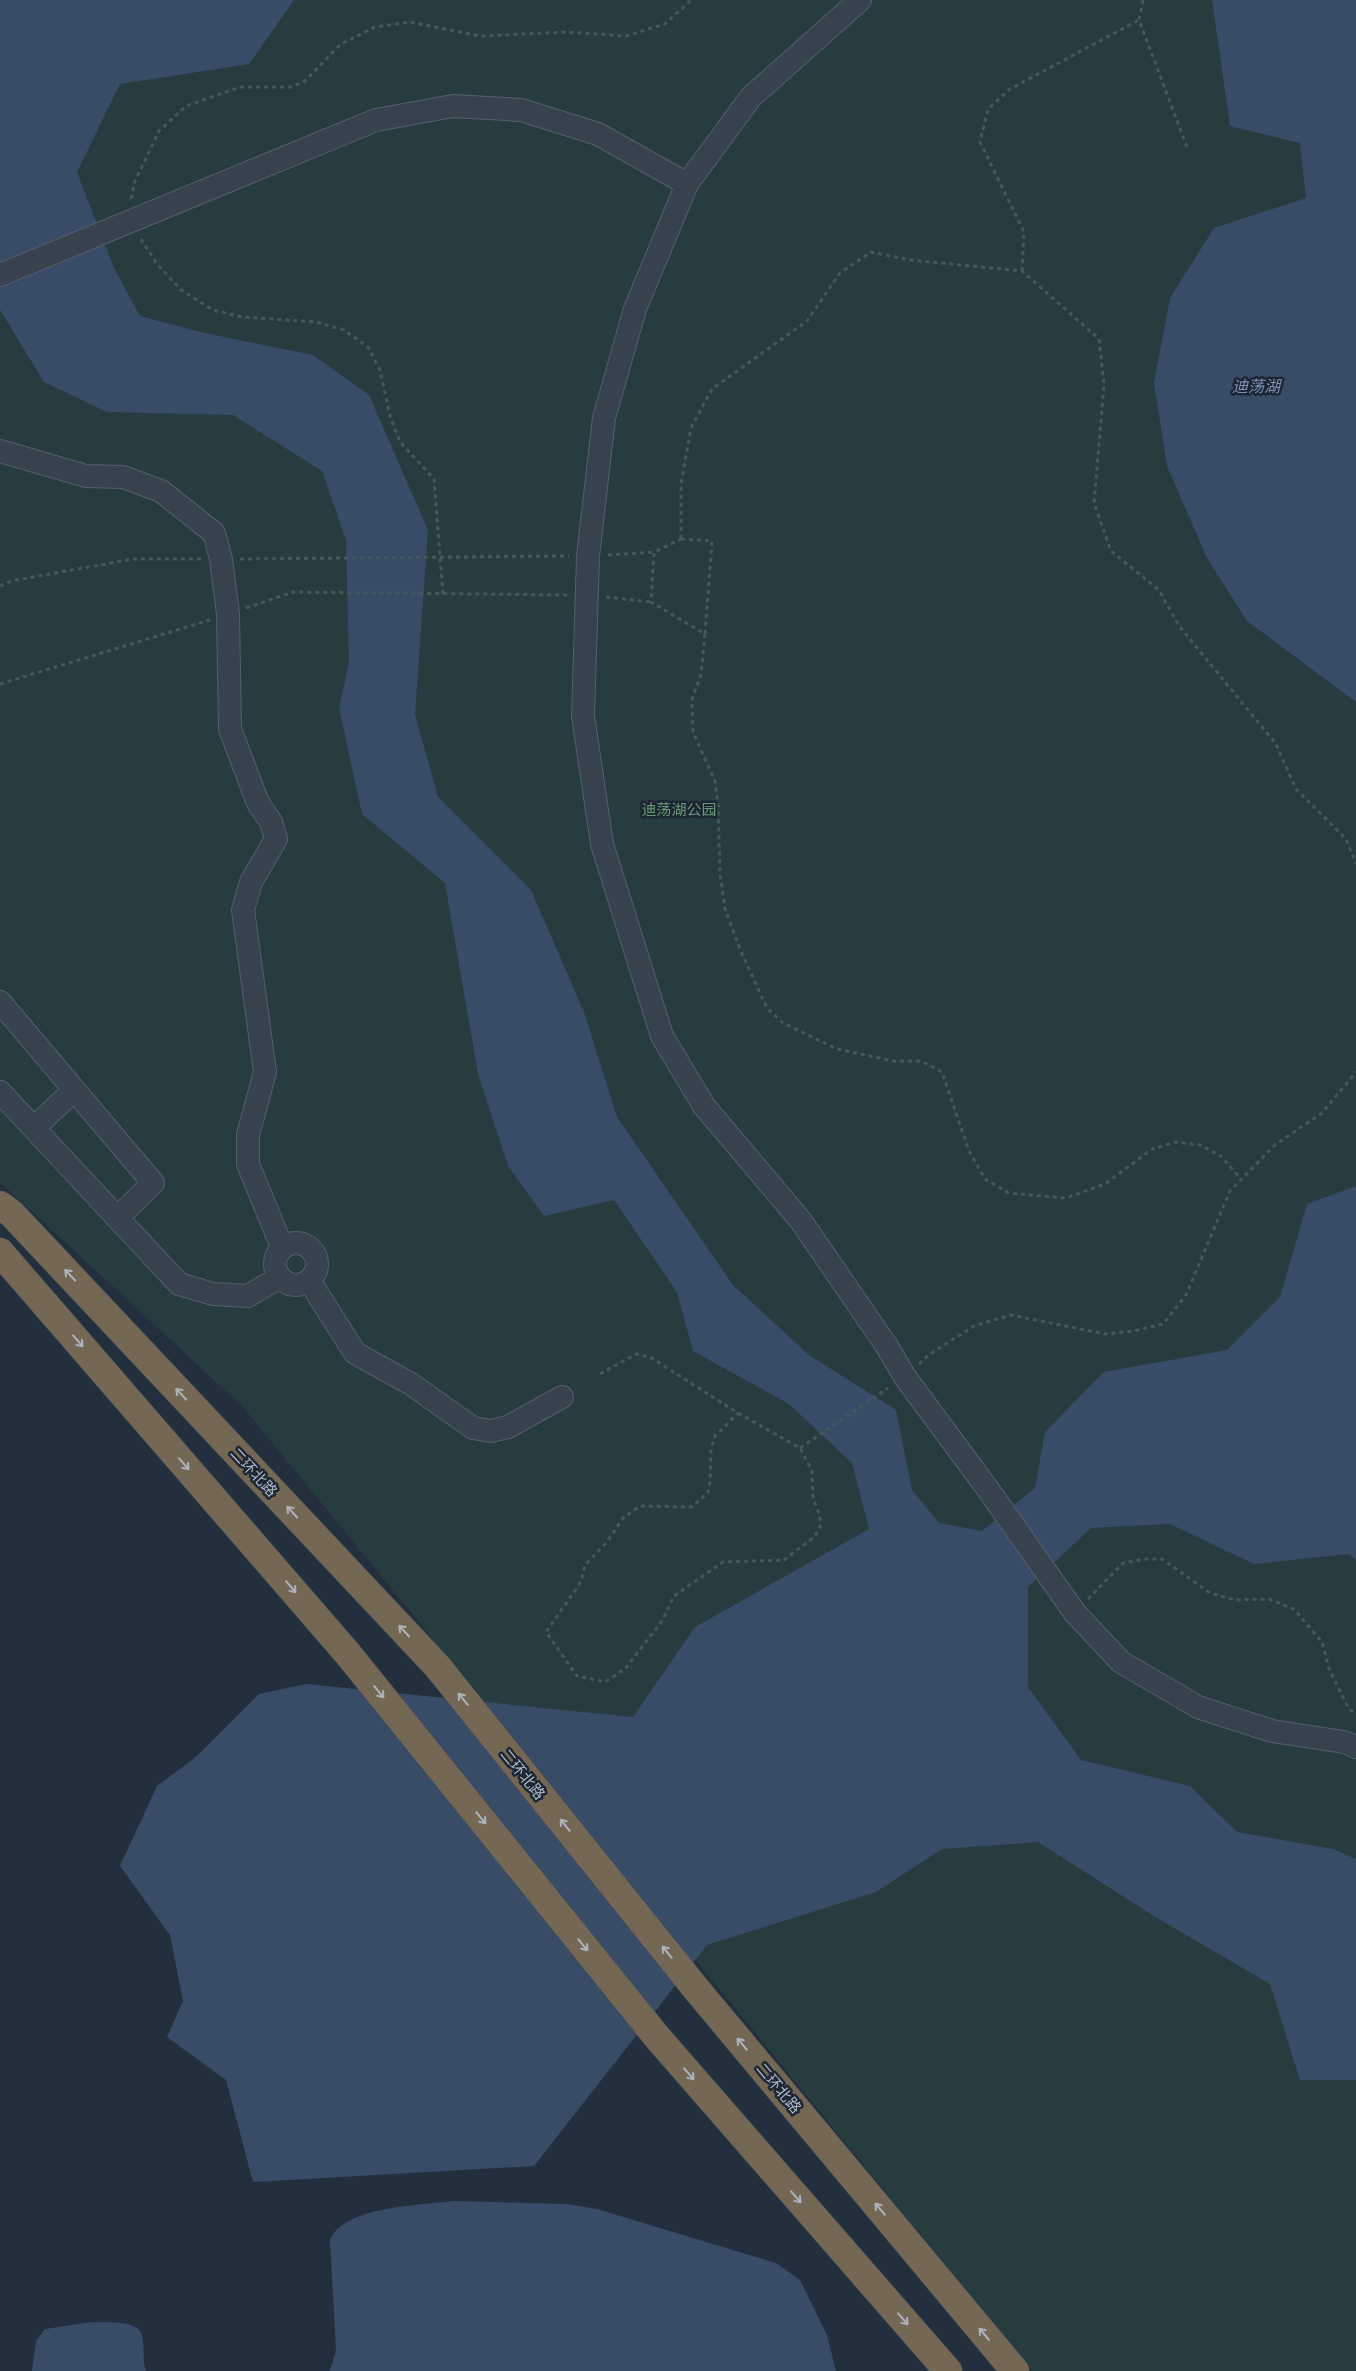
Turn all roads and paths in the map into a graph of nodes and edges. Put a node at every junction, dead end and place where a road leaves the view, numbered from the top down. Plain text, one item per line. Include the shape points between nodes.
1 (691, 0) edge
2 (860, 0) edge
3 (1143, 0) edge
4 (1139, 20) junction
5 (1187, 147) dead end
6 (687, 184) junction
7 (129, 221) junction
8 (1022, 271) junction
9 (0, 275) edge
10 (0, 451) edge
11 (681, 540) junction
12 (654, 552) junction
13 (588, 556) junction
14 (442, 558) junction
15 (221, 559) junction
16 (0, 586) edge
17 (444, 594) junction
18 (587, 595) junction
19 (651, 602) junction
20 (228, 614) junction
21 (704, 634) junction
22 (0, 684) edge
23 (1356, 864) edge
24 (0, 1002) edge
25 (1356, 1072) edge
26 (73, 1091) junction
27 (0, 1092) edge
28 (34, 1128) junction
29 (1242, 1179) junction
30 (0, 1205) edge
31 (117, 1218) junction
32 (282, 1247) junction
33 (0, 1252) edge
34 (278, 1278) junction
35 (310, 1282) junction
36 (600, 1374) dead end
37 (904, 1377) junction
38 (562, 1396) dead end
39 (738, 1413) junction
40 (800, 1448) junction
41 (1075, 1613) junction
42 (1356, 1714) edge
43 (1356, 1747) edge
44 (948, 2371) edge
45 (1015, 2371) edge

1 - 7 path via 665,24 626,36 567,32 480,36 410,22 375,27 341,44 305,81 291,87 240,87 186,106 159,131 134,181
2 - 6 lane via 751,97
3 - 4 path
4 - 5 path
4 - 8 path via 1010,89 988,109 980,142 1024,232
6 - 7 lane via 598,134 521,110 453,106 376,120
6 - 13 lane via 635,309 604,418
7 - 9 lane
7 - 14 path via 157,264 181,290 213,310 242,317 316,322 344,330 368,347 380,370 390,416 400,442 434,479
8 - 11 path via 910,260 871,252 840,274 808,321 712,389 690,428 681,484
8 - 23 path via 1099,339 1104,385 1094,503 1111,551 1159,590 1178,626 1276,744 1296,789 1346,840
10 - 15 lane via 86,476 123,477 161,491 214,533
11 - 12 path
11 - 21 path via 712,541
12 - 13 path
12 - 19 path
13 - 14 path
13 - 18 lane
14 - 15 path
14 - 17 path
15 - 16 path via 133,559 11,581
15 - 20 lane
17 - 18 path
17 - 20 path via 293,592
18 - 19 path
18 - 37 lane via 583,716 602,844 662,1036 704,1106 800,1221 886,1345
19 - 21 path
20 - 22 path
20 - 32 lane via 230,729 258,803 271,822 276,839 251,882 243,910 265,1072 248,1134 248,1164
21 - 29 path via 701,675 692,699 693,732 715,781 720,874 726,909 767,1008 783,1023 836,1049 894,1061 921,1061 942,1072 969,1151 985,1179 1009,1193 1066,1198 1105,1184 1152,1149 1176,1142 1200,1145 1221,1156
24 - 26 lane
25 - 29 path via 1322,1113 1275,1145
26 - 28 lane
26 - 31 lane via 153,1183
27 - 28 lane
28 - 31 lane
29 - 37 path via 1230,1191 1186,1295 1163,1324 1105,1334 1011,1315 974,1326 930,1354
45 -> 30 highway, 二环北路 via 697,1990 437,1666 12,1214
31 - 34 lane via 179,1284 213,1294 248,1296
32 - 34 lane via 274,1262
32 - 35 lane via 299,1242 314,1250 318,1267
33 -> 44 highway via 348,1654 657,2037
34 - 35 lane via 293,1286
35 - 38 lane via 355,1353 411,1384 473,1428 491,1432 508,1428
36 - 39 path via 636,1354 650,1357
37 - 40 path
37 - 41 lane
39 - 40 path
39 - 40 path via 715,1436 708,1492 692,1507 640,1506 623,1518 607,1542 585,1565 581,1582 546,1632 576,1676 605,1682 625,1669 662,1620 674,1596 723,1562 784,1560 814,1537 820,1528 820,1516 813,1498 812,1471
41 - 42 path via 1123,1563 1162,1559 1210,1593 1235,1600 1269,1599 1294,1609 1322,1642 1329,1669 1349,1709
41 - 43 lane via 1121,1662 1198,1707 1272,1730 1344,1742

